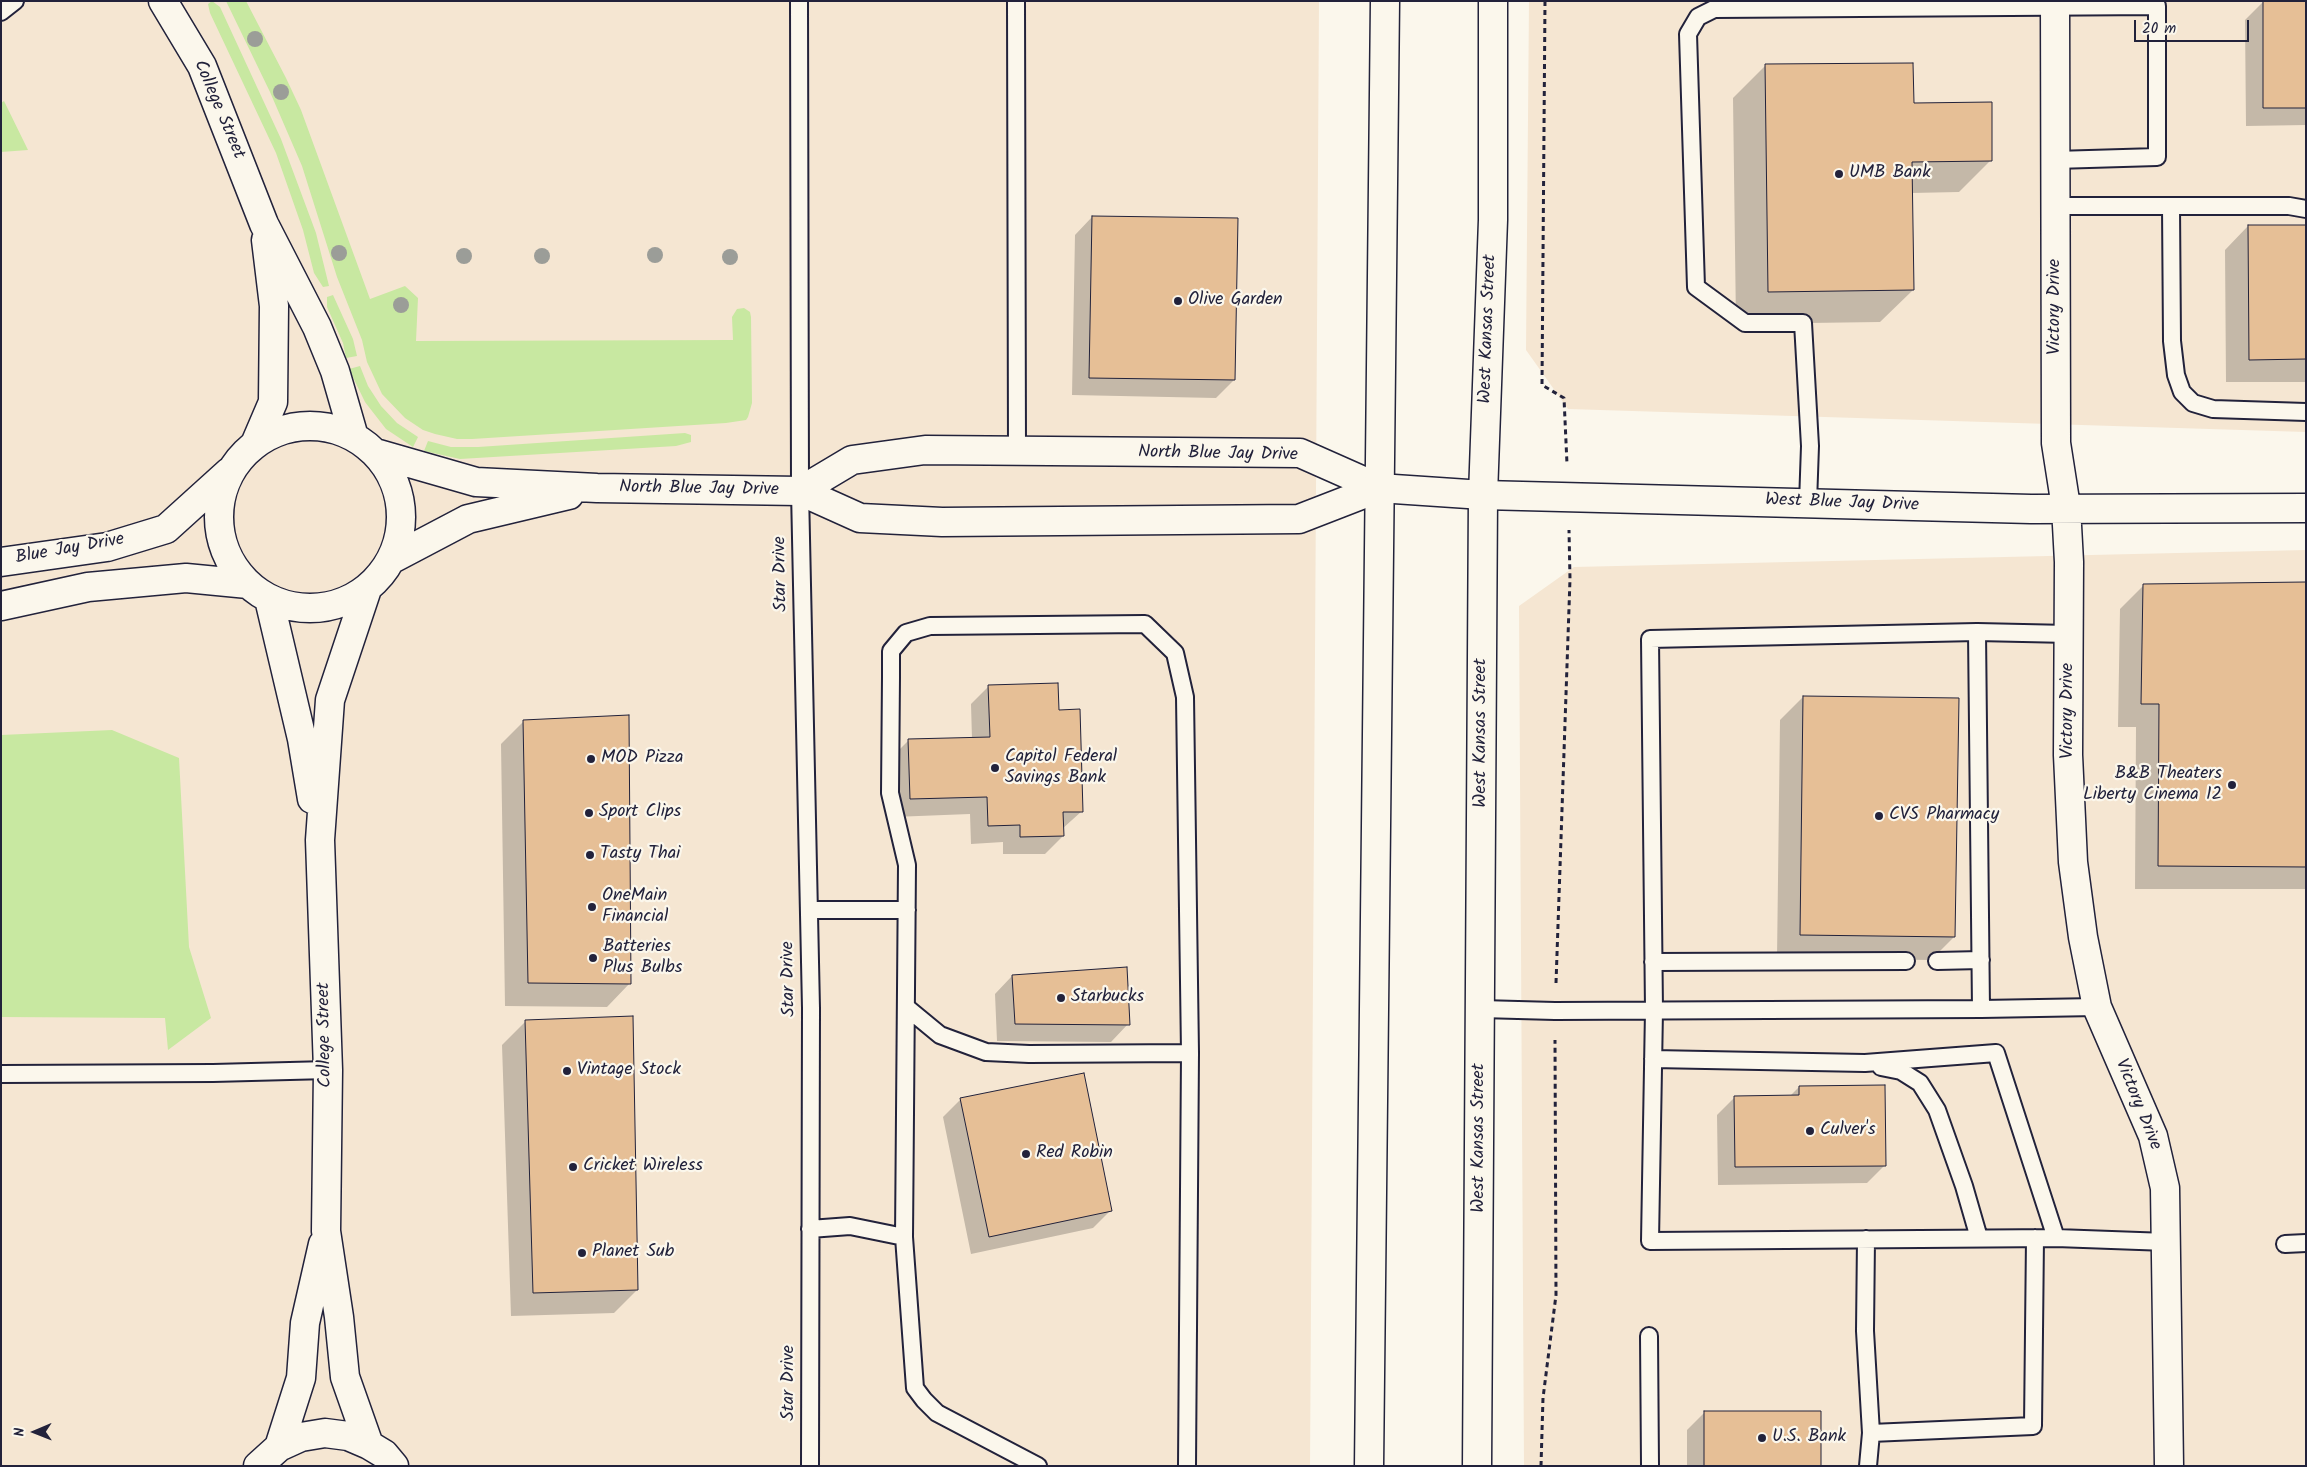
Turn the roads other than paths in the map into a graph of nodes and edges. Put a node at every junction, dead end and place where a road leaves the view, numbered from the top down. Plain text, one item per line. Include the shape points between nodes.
1 (15, 1) edge
2 (163, 1) edge
3 (799, 1) edge
4 (1016, 1) edge
5 (1385, 1) edge
6 (1494, 1) edge
7 (2055, 4) edge
8 (1, 12) edge
9 (2055, 160) junction
10 (2055, 206) junction
11 (2171, 206) junction
12 (2306, 209) edge
13 (264, 224) junction
14 (2306, 412) edge
15 (255, 444) junction
16 (365, 445) junction
17 (1017, 451) junction
18 (234, 468) junction
19 (597, 488) junction
20 (1379, 488) junction
21 (800, 491) junction
22 (1483, 495) junction
23 (1808, 502) junction
24 (2066, 508) junction
25 (2306, 508) edge
26 (392, 559) junction
27 (1, 562) edge
28 (367, 589) junction
29 (258, 591) junction
30 (1, 606) edge
31 (1977, 632) junction
32 (2069, 634) junction
33 (320, 840) junction
34 (809, 910) junction
35 (907, 910) junction
36 (1981, 960) junction
37 (1906, 961) dead end
38 (1937, 961) dead end
39 (1653, 962) junction
40 (906, 1007) junction
41 (2097, 1007) junction
42 (1481, 1009) junction
43 (1654, 1010) junction
44 (1981, 1010) junction
45 (1190, 1053) junction
46 (1653, 1059) junction
47 (1865, 1063) junction
48 (328, 1070) junction
49 (1, 1074) edge
50 (810, 1229) junction
51 (326, 1230) junction
52 (904, 1237) junction
53 (1979, 1238) junction
54 (2035, 1238) junction
55 (2056, 1238) junction
56 (1866, 1239) junction
57 (2167, 1242) junction
58 (2306, 1243) edge
59 (2285, 1244) dead end
60 (1649, 1336) dead end
61 (1871, 1433) junction
62 (369, 1445) junction
63 (279, 1447) junction
64 (258, 1466) edge
65 (394, 1466) edge
66 (810, 1466) edge
67 (1038, 1466) edge
68 (1188, 1466) edge
69 (1369, 1466) edge
70 (1478, 1466) edge
71 (1650, 1466) edge
72 (1868, 1466) edge
73 (2169, 1466) edge

1 - 8 lane
2 - 13 main road, College Street via 202,66
3 - 21 lane, Star Drive
4 - 17 lane
5 - 20 main road
6 - 22 main road, West Kansas Street via 1493,220
7 - 9 main road, Victory Drive
7 - 9 lane via 2157,6 2157,157
7 - 23 lane via 1714,9 1698,17 1688,34 1696,287 1745,323 1803,323 1810,446
9 - 10 main road, Victory Drive
10 - 11 lane
10 - 24 main road, Victory Drive via 2056,443
11 - 12 lane via 2289,206
11 - 14 lane via 2172,341 2176,376 2182,392 2193,403 2213,409
13 - 15 main road, College Street via 274,306 273,402
13 - 16 main road, College Street via 317,327
15 - 16 main road, North Blue Jay Drive via 278,431 304,426 330,428
15 - 18 main road
16 - 19 main road, North Blue Jay Drive via 476,482
16 - 26 main road via 392,476 400,503 400,532
17 - 20 main road, North Blue Jay Drive via 1300,453
17 - 21 main road, North Blue Jay Drive via 925,450 852,460
18 - 27 main road, Blue Jay Drive via 166,529 107,547
18 - 29 main road via 221,497 219,528 229,558
19 - 21 main road, North Blue Jay Drive
19 - 26 main road, North Blue Jay Drive via 468,519
20 - 21 main road, North Blue Jay Drive via 1299,519 942,522 860,518
20 - 22 main road, West Blue Jay Drive
20 - 69 main road
21 - 34 lane, Star Drive
22 - 23 main road, West Blue Jay Drive
22 - 42 main road, West Kansas Street
23 - 24 main road, West Blue Jay Drive
24 - 25 main road, West Blue Jay Drive
24 - 32 main road, Victory Drive
26 - 28 main road
28 - 29 main road via 344,602 320,608 294,607
28 - 33 main road, College Street via 330,700
29 - 30 main road via 186,578 88,587
29 - 33 main road, College Street via 302,739
31 - 32 lane
31 - 36 lane
31 - 39 lane via 1650,639
32 - 41 main road, Victory Drive via 2068,755 2072,862
33 - 48 main road, College Street
34 - 35 lane
34 - 50 lane, Star Drive
35 - 40 lane
35 - 45 lane via 907,865 890,793 891,651 906,633 930,626 1145,624 1175,653 1185,697
36 - 38 lane
36 - 44 lane
37 - 39 lane
39 - 43 lane
40 - 45 lane via 940,1035 986,1052
40 - 52 lane
41 - 44 lane
41 - 57 main road, Victory Drive via 2153,1136 2165,1188
42 - 43 lane
42 - 70 main road, West Kansas Street
43 - 44 lane
43 - 46 lane
45 - 68 lane
46 - 47 lane
46 - 56 lane via 1650,1241
47 - 53 lane via 1901,1071 1920,1083 1937,1110
47 - 55 lane via 1996,1053
48 - 49 lane
48 - 51 main road, College Street
50 - 52 lane via 850,1226
50 - 66 lane, Star Drive
51 - 62 main road, College Street via 345,1377
51 - 63 main road, College Street via 305,1323 301,1378
52 - 67 lane via 915,1388 937,1412
53 - 54 lane
53 - 56 lane
54 - 55 lane
54 - 61 lane via 2033,1426
55 - 57 lane
56 - 61 lane via 1865,1331
57 - 73 main road, Victory Drive
58 - 59 lane
60 - 71 lane
61 - 72 lane
62 - 63 main road via 348,1436 324,1433 301,1437
62 - 65 main road via 384,1454
63 - 64 main road

